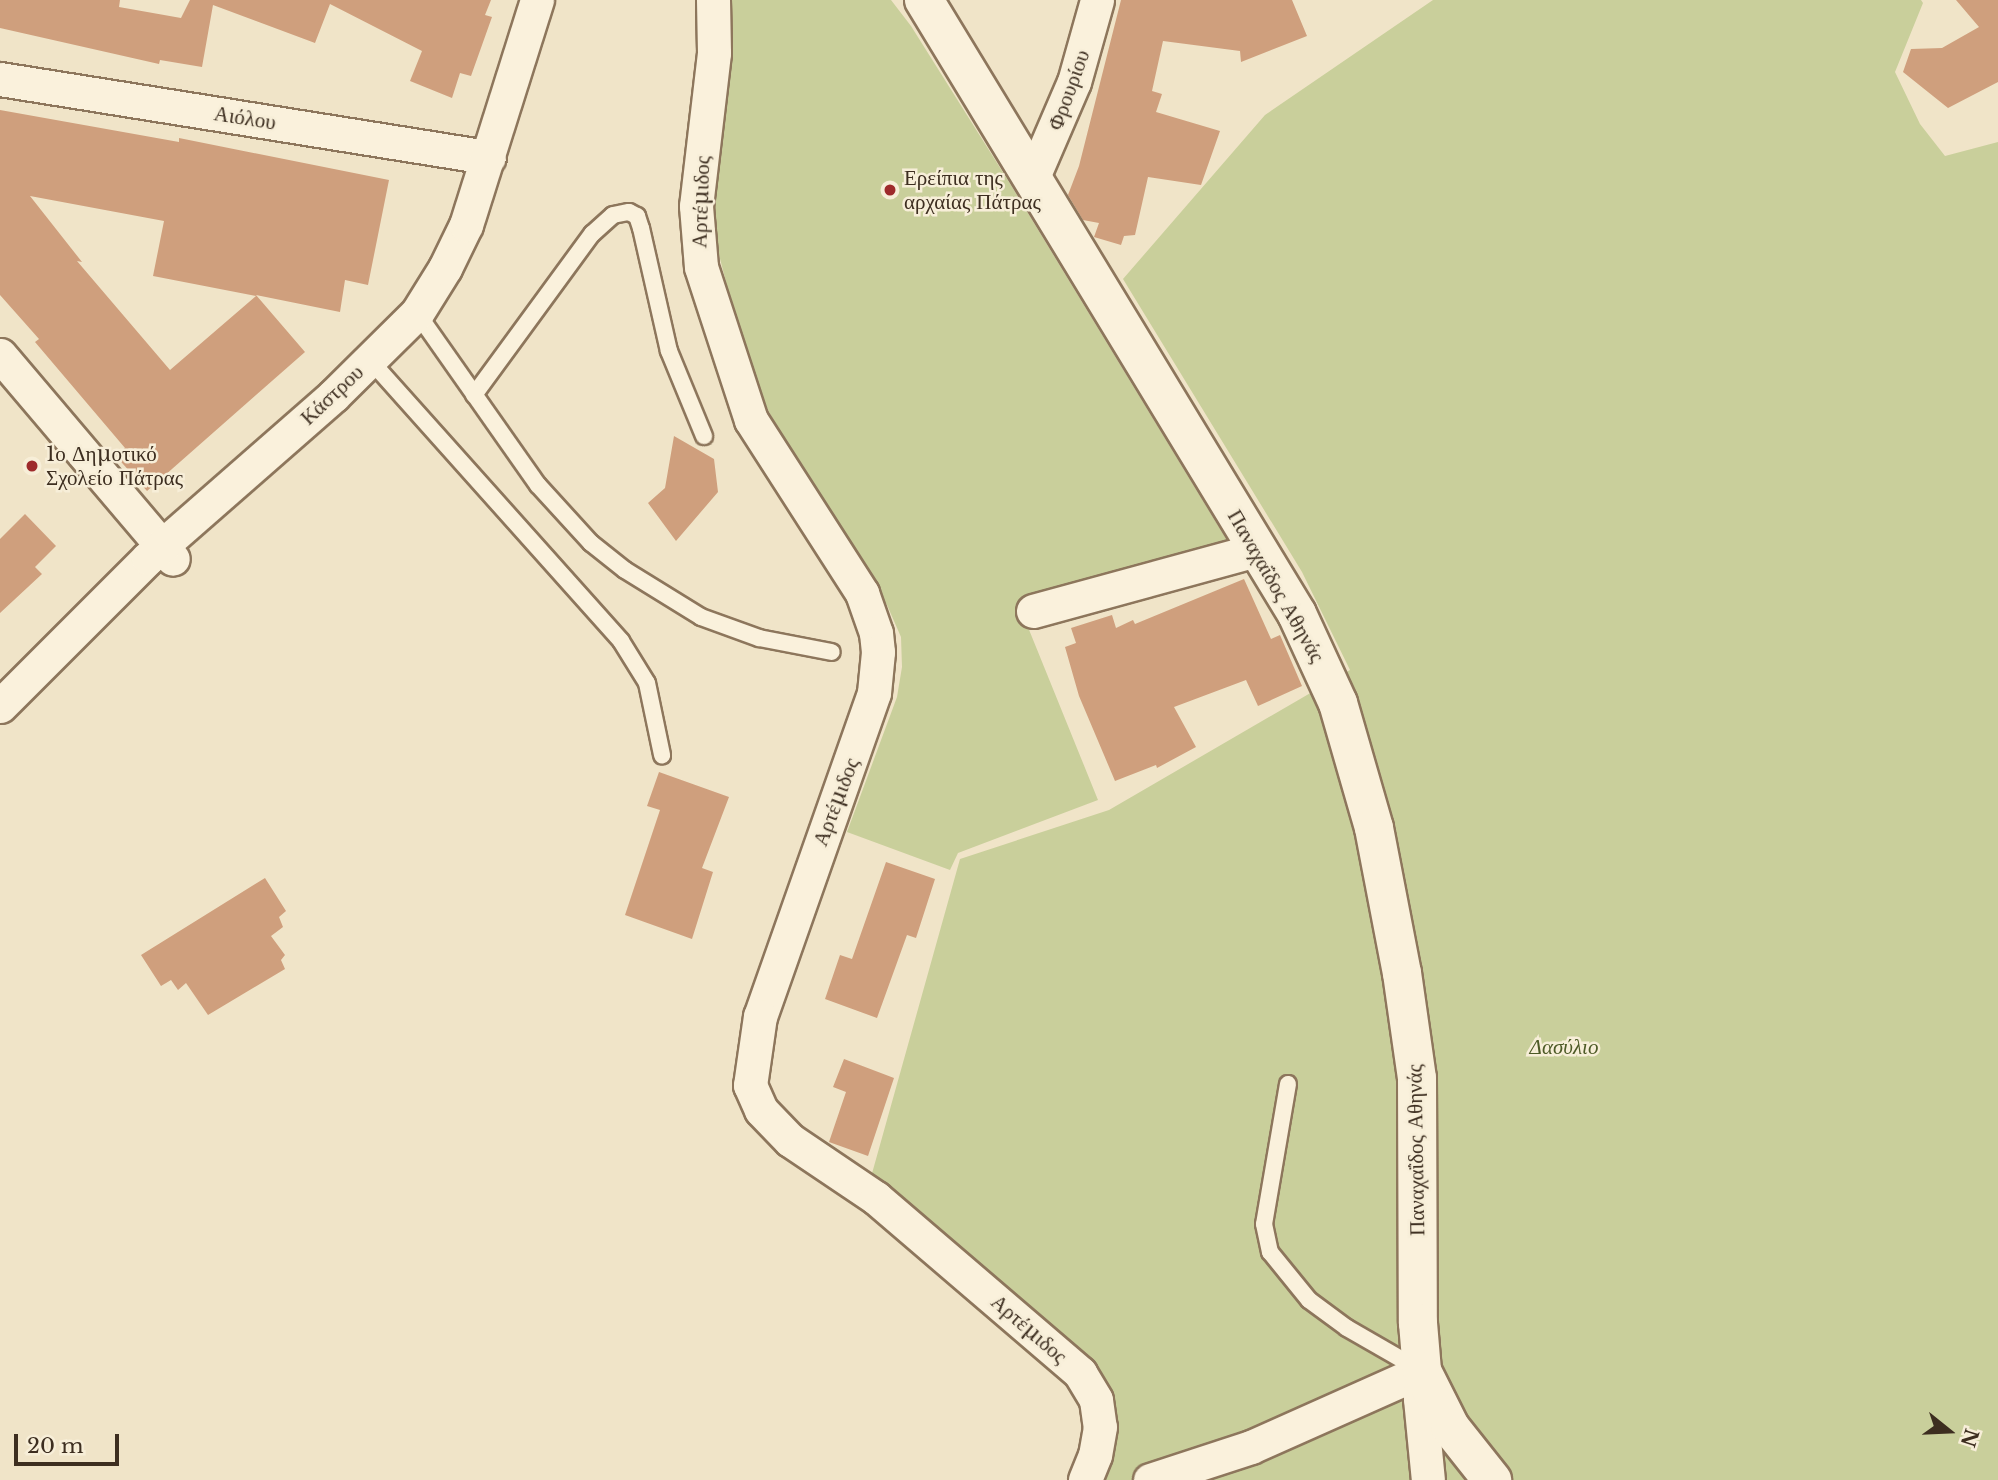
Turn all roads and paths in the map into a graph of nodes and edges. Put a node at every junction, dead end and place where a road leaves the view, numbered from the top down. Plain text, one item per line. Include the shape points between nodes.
1 (537, 0) edge
2 (713, 0) edge
3 (924, 0) edge
4 (1097, 0) edge
5 (0, 79) edge
6 (489, 157) junction
7 (1034, 177) junction
8 (417, 313) junction
9 (0, 355) edge
10 (370, 360) junction
11 (474, 395) junction
12 (705, 436) dead end
13 (1256, 550) junction
14 (167, 553) junction
15 (1033, 611) dead end
16 (832, 652) dead end
17 (0, 706) edge
18 (662, 755) dead end
19 (1288, 1084) dead end
20 (1422, 1371) junction
21 (1085, 1480) edge
22 (1150, 1480) edge
23 (1428, 1480) edge
24 (1492, 1480) edge

1 - 6 street, Κάστρου
2 - 21 street, Αρτέμιδος via 714,53 696,206 701,267 751,420 862,593 878,652 871,704 760,1016 750,1085 761,1110 790,1140 876,1198 1080,1373 1096,1400 1100,1427
3 - 7 street, Παναχαΐδος Αθηνάς
4 - 7 street, Φρουρίου via 1074,82
5 - 6 street, Αιόλου
6 - 8 street, Κάστρου via 453,253
7 - 13 street, Παναχαΐδος Αθηνάς
8 - 10 street, Κάστρου
8 - 11 lane
9 - 14 street
10 - 14 street, Κάστρου
10 - 18 lane via 621,641 646,682
11 - 12 lane via 592,234 613,215 629,212 639,220 669,351
11 - 16 lane via 545,494 625,570 701,617 759,638
13 - 15 street
13 - 20 street, Παναχαΐδος Αθηνάς via 1297,614 1338,703 1388,892 1420,1114 1417,1292
14 - 17 street, Κάστρου
19 - 20 lane via 1264,1224 1270,1252 1309,1300
20 - 22 street via 1251,1447
20 - 23 street via 1420,1399
20 - 24 street via 1450,1427

